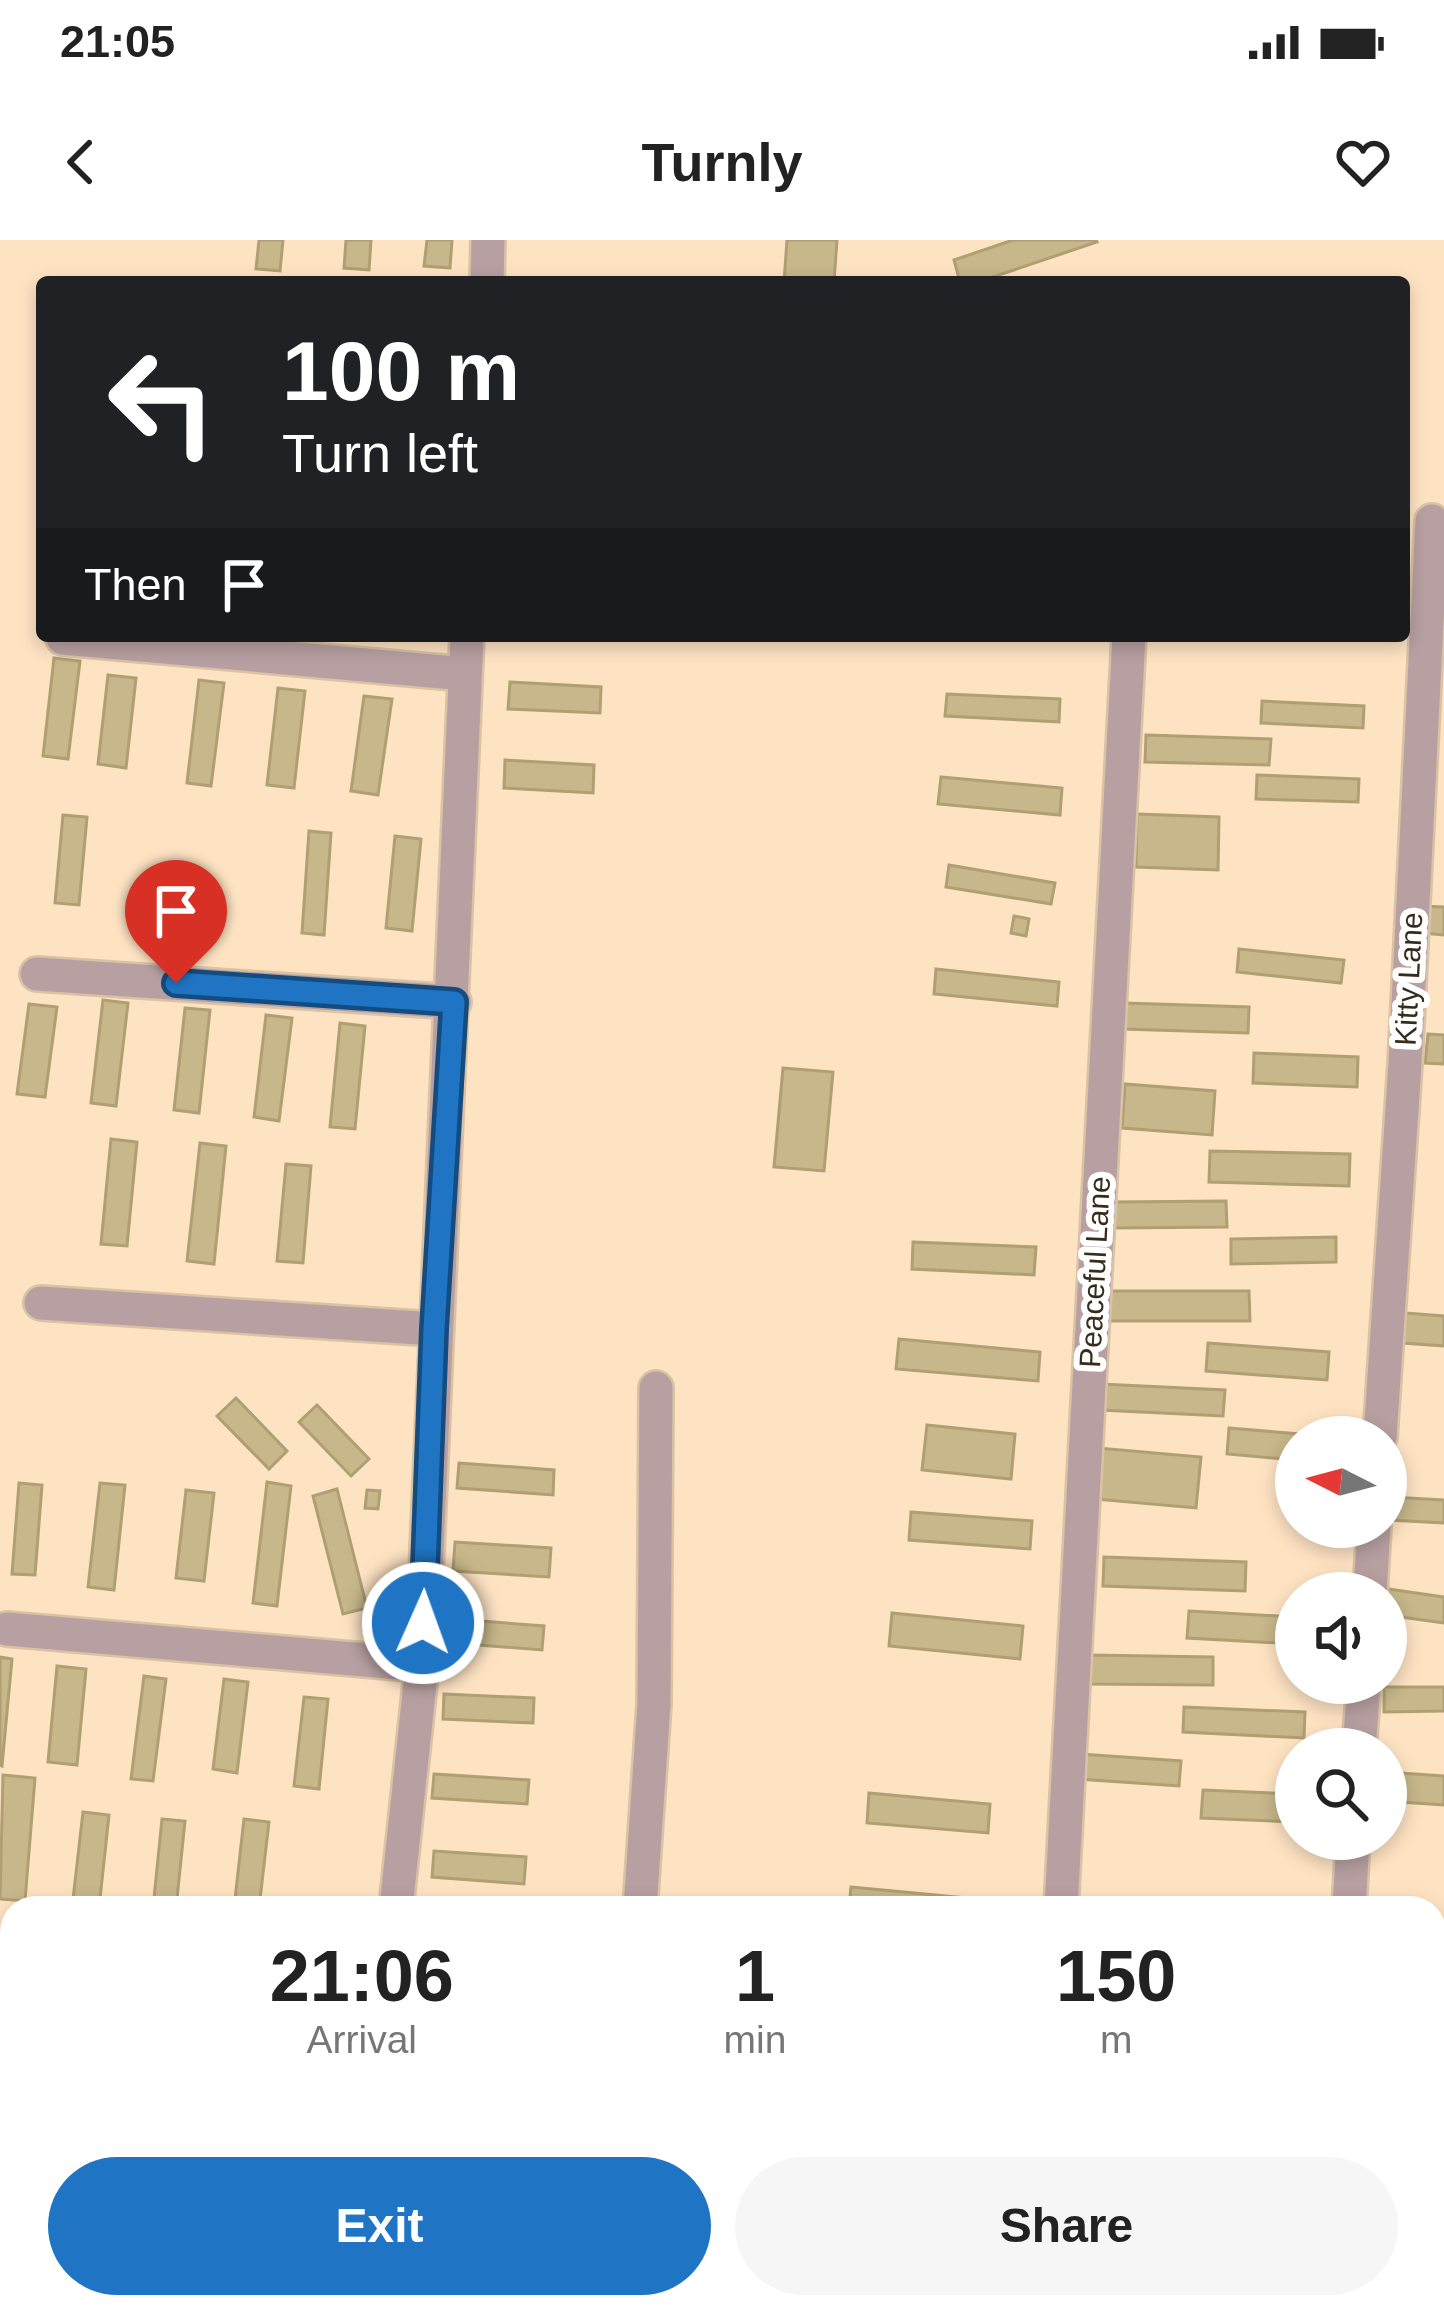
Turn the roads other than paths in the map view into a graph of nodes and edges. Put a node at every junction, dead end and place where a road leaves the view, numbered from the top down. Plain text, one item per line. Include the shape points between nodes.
1 (488, 240) edge
2 (487, 276) edge
3 (1432, 521) dead end
4 (108, 642) edge
5 (467, 642) edge
6 (1129, 642) edge
7 (465, 674) junction
8 (38, 974) dead end
9 (454, 1002) junction
10 (41, 1304) dead end
11 (434, 1329) junction
12 (656, 1388) dead end
13 (1381, 1416) edge
14 (7, 1629) dead end
15 (422, 1665) junction
16 (1352, 1860) edge
17 (397, 1896) edge
18 (641, 1896) edge
19 (1062, 1896) edge
20 (1350, 1896) edge

1 - 2 street
3 - 13 street, Kitty Lane
4 - 7 street
5 - 7 street
6 - 19 street, Peaceful Lane
7 - 9 street
8 - 9 street
9 - 11 street
10 - 11 street
11 - 15 street
12 - 18 street via 654,1704
14 - 15 street
15 - 17 street
16 - 20 street

